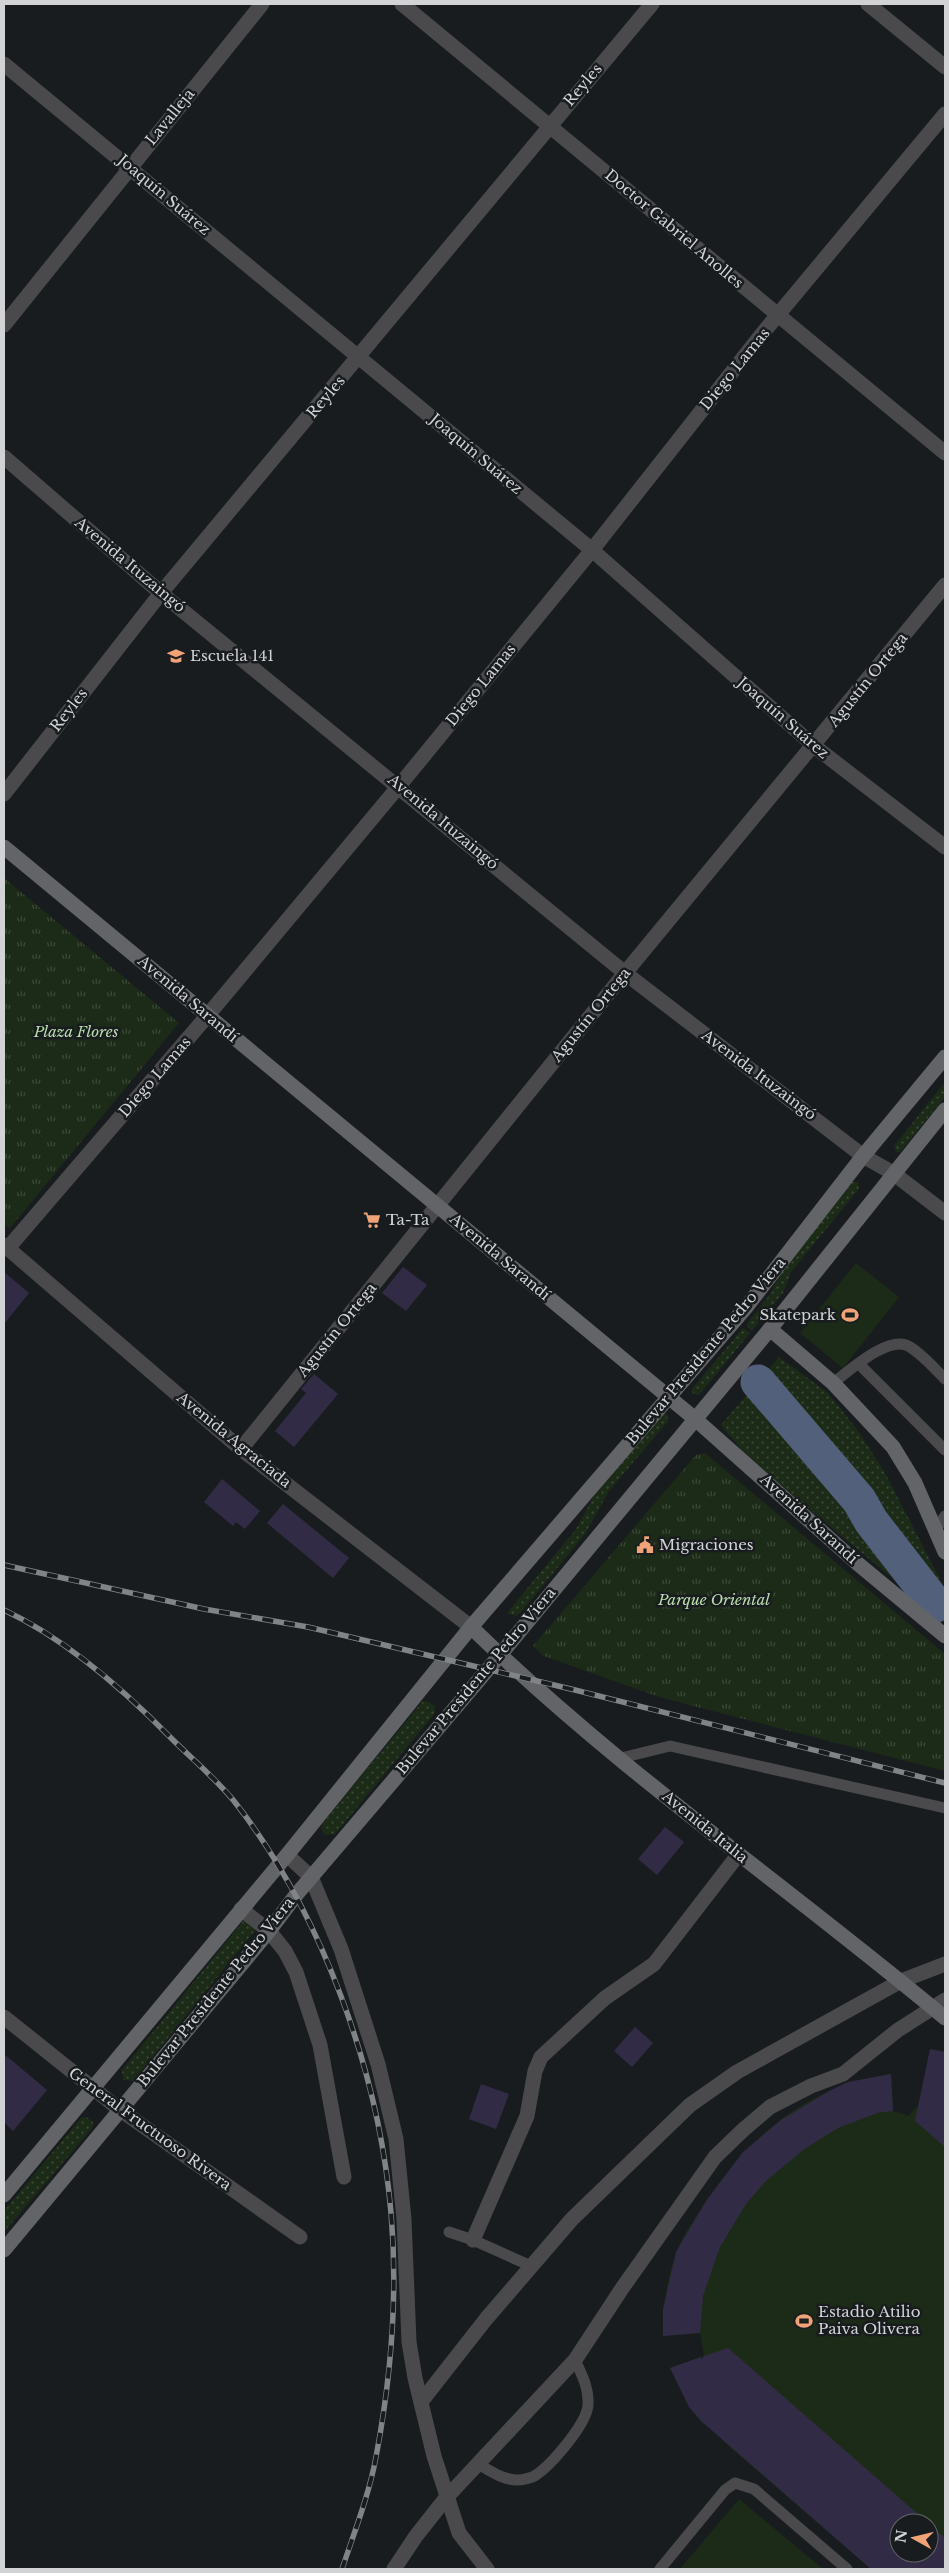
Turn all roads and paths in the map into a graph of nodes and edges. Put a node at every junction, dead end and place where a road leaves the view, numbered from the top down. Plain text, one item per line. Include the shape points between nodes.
1 (262, 4) edge
2 (402, 4) edge
3 (652, 4) edge
4 (868, 4) edge
5 (4, 64) edge
6 (945, 67) edge
7 (945, 114) edge
8 (549, 126) junction
9 (129, 167) junction
10 (778, 315) junction
11 (4, 325) edge
12 (359, 357) junction
13 (945, 453) edge
14 (4, 457) edge
15 (592, 550) junction
16 (945, 585) edge
17 (161, 593) junction
18 (814, 746) junction
19 (399, 786) junction
20 (4, 794) edge
21 (4, 846) edge
22 (945, 847) edge
23 (625, 973) junction
24 (208, 1015) junction
25 (945, 1058) edge
26 (945, 1110) edge
27 (863, 1156) junction
28 (893, 1173) junction
29 (437, 1205) junction
30 (945, 1213) edge
31 (6, 1247) edge
32 (770, 1329) junction
33 (859, 1364) junction
34 (945, 1379) edge
35 (833, 1383) junction
36 (668, 1397) junction
37 (694, 1418) junction
38 (241, 1449) junction
39 (945, 1450) edge
40 (945, 1516) edge
41 (936, 1529) junction
42 (945, 1552) edge
43 (471, 1628) junction
44 (945, 1636) edge
45 (500, 1655) junction
46 (621, 1758) junction
47 (945, 1808) edge
48 (287, 1855) junction
49 (738, 1855) junction
50 (311, 1877) junction
51 (241, 1909) junction
52 (268, 1931) junction
53 (945, 1964) edge
54 (901, 1981) junction
55 (938, 2003) edge
56 (4, 2017) edge
57 (945, 2018) edge
58 (92, 2088) junction
59 (119, 2109) junction
60 (344, 2177) dead end
61 (4, 2195) edge
62 (449, 2232) dead end
63 (300, 2237) dead end
64 (472, 2240) junction
65 (4, 2250) edge
66 (531, 2266) junction
67 (575, 2360) junction
68 (421, 2402) junction
69 (478, 2464) junction
70 (446, 2498) junction
71 (394, 2569) edge
72 (486, 2569) edge
73 (660, 2569) edge
74 (847, 2569) edge

1 - 9 street, Lavalleja
2 - 8 street, Doctor Gabriel Anolles
3 - 8 street, Reyles
4 - 6 street
5 - 9 street, Joaquín Suárez
7 - 10 street, Diego Lamas
8 - 10 street, Doctor Gabriel Anolles
8 - 12 street, Reyles
9 - 11 street, Lavalleja
9 - 12 street, Joaquín Suárez
10 - 13 street, Doctor Gabriel Anolles
10 - 15 street, Diego Lamas
12 - 15 street, Joaquín Suárez
12 - 17 street, Reyles
14 - 17 street, Avenida Ituzaingó
15 - 18 street, Joaquín Suárez
15 - 19 street, Diego Lamas
16 - 18 street, Agustín Ortega
17 - 19 street, Avenida Ituzaingó
17 - 20 street, Reyles
18 - 22 street, Joaquín Suárez
18 - 23 street, Agustín Ortega
19 - 23 street, Avenida Ituzaingó
19 - 24 street, Diego Lamas
21 - 24 street, Avenida Sarandí
23 - 27 street, Avenida Ituzaingó
23 - 29 street, Agustín Ortega
24 - 29 street, Avenida Sarandí
24 - 31 street, Diego Lamas
25 - 27 street, Bulevar Presidente Pedro Viera
26 - 28 street, Bulevar Presidente Pedro Viera
27 - 28 street, Avenida Ituzaingó
27 - 36 street, Bulevar Presidente Pedro Viera via 747,1306
28 - 30 street, Avenida Ituzaingó
28 - 32 street, Bulevar Presidente Pedro Viera
29 - 36 street, Avenida Sarandí
29 - 38 street, Agustín Ortega
31 - 38 street, Avenida Agraciada
32 - 35 street
32 - 37 street, Bulevar Presidente Pedro Viera
33 - 34 lane via 895,1343 909,1345
33 - 35 lane
33 - 39 lane
35 - 41 street via 893,1447 915,1483
36 - 37 street, Avenida Sarandí
36 - 43 street, Bulevar Presidente Pedro Viera
37 - 44 street, Avenida Sarandí via 857,1563
37 - 45 street, Bulevar Presidente Pedro Viera
38 - 43 street, Avenida Agraciada
40 - 41 lane
41 - 42 street
43 - 45 street, Avenida Italia
43 - 48 street, Bulevar Presidente Pedro Viera
45 - 46 street, Avenida Italia via 523,1678
45 - 50 street, Bulevar Presidente Pedro Viera
46 - 47 lane via 670,1746
46 - 49 street, Avenida Italia
48 - 50 street
48 - 51 street, Bulevar Presidente Pedro Viera
49 - 54 street, Avenida Italia
49 - 64 street via 654,1964 605,1998 541,2056 527,2116
50 - 52 street, Bulevar Presidente Pedro Viera
50 - 68 street via 341,1949 378,2064 396,2139 404,2219 409,2342
51 - 52 street
51 - 58 street, Bulevar Presidente Pedro Viera
52 - 59 street, Bulevar Presidente Pedro Viera
52 - 60 street via 285,1951 296,1972 320,2045
53 - 54 street
54 - 55 street, Avenida Italia
54 - 66 street via 737,2072 690,2105 579,2212
55 - 57 street, Avenida Italia
55 - 67 street via 843,2074 778,2103 715,2157
56 - 58 street, General Fructuoso Rivera
58 - 59 street, General Fructuoso Rivera
58 - 61 street, Bulevar Presidente Pedro Viera
59 - 63 street, General Fructuoso Rivera
59 - 65 street, Bulevar Presidente Pedro Viera
62 - 64 lane
64 - 66 lane
66 - 68 street
67 - 69 street
67 - 69 lane via 587,2386 588,2407 581,2424 560,2450 535,2476 518,2480 501,2477
68 - 70 street
69 - 70 street
70 - 71 street
70 - 72 street via 458,2533
73 - 74 lane via 734,2483 754,2489

